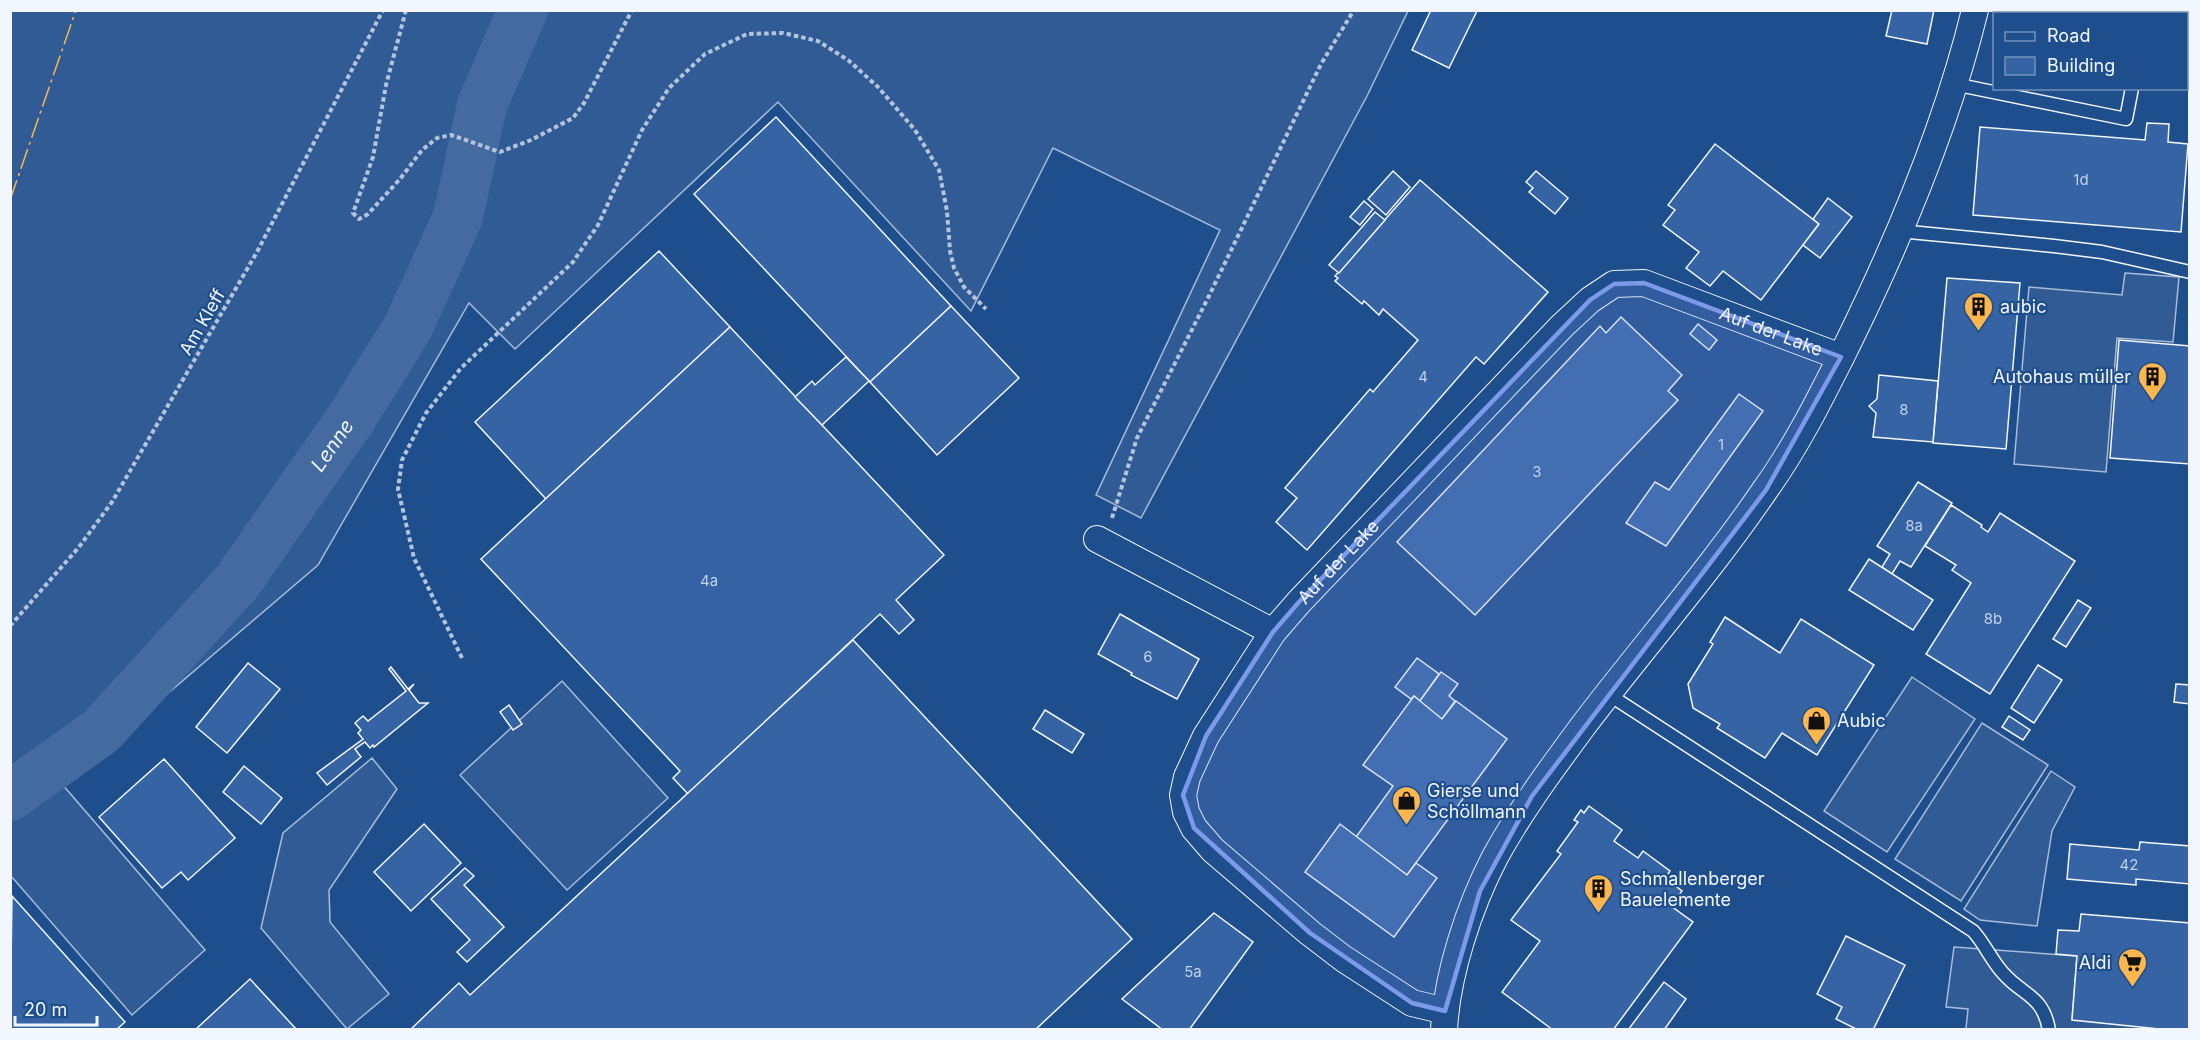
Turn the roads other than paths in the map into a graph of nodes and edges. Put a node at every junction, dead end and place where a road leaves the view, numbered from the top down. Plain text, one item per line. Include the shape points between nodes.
1 (1975, 10) edge
2 (1954, 84) junction
3 (2132, 90) edge
4 (1899, 231) junction
5 (2190, 272) edge
6 (1841, 357) junction
7 (1102, 542) road end
8 (1273, 632) junction
9 (1608, 694) junction
10 (1444, 1020) edge
11 (2049, 1029) edge

1 - 2 street, Auf der Lake
2 - 3 lane via 2126,119
2 - 4 street, Auf der Lake
4 - 5 lane via 2102,252
4 - 6 street, Auf der Lake
6 - 8 street, Auf der Lake via 1644,283 1614,284 1562,326
6 - 9 street, Auf der Lake via 1809,420 1766,489
7 - 8 street
8 - 10 street, Auf der Lake via 1206,736 1187,777 1183,795 1186,812 1213,850 1310,933 1344,959
9 - 10 street, Auf der Lake via 1532,796 1495,858 1469,920
9 - 11 lane via 1972,931 2003,973 2042,1007

